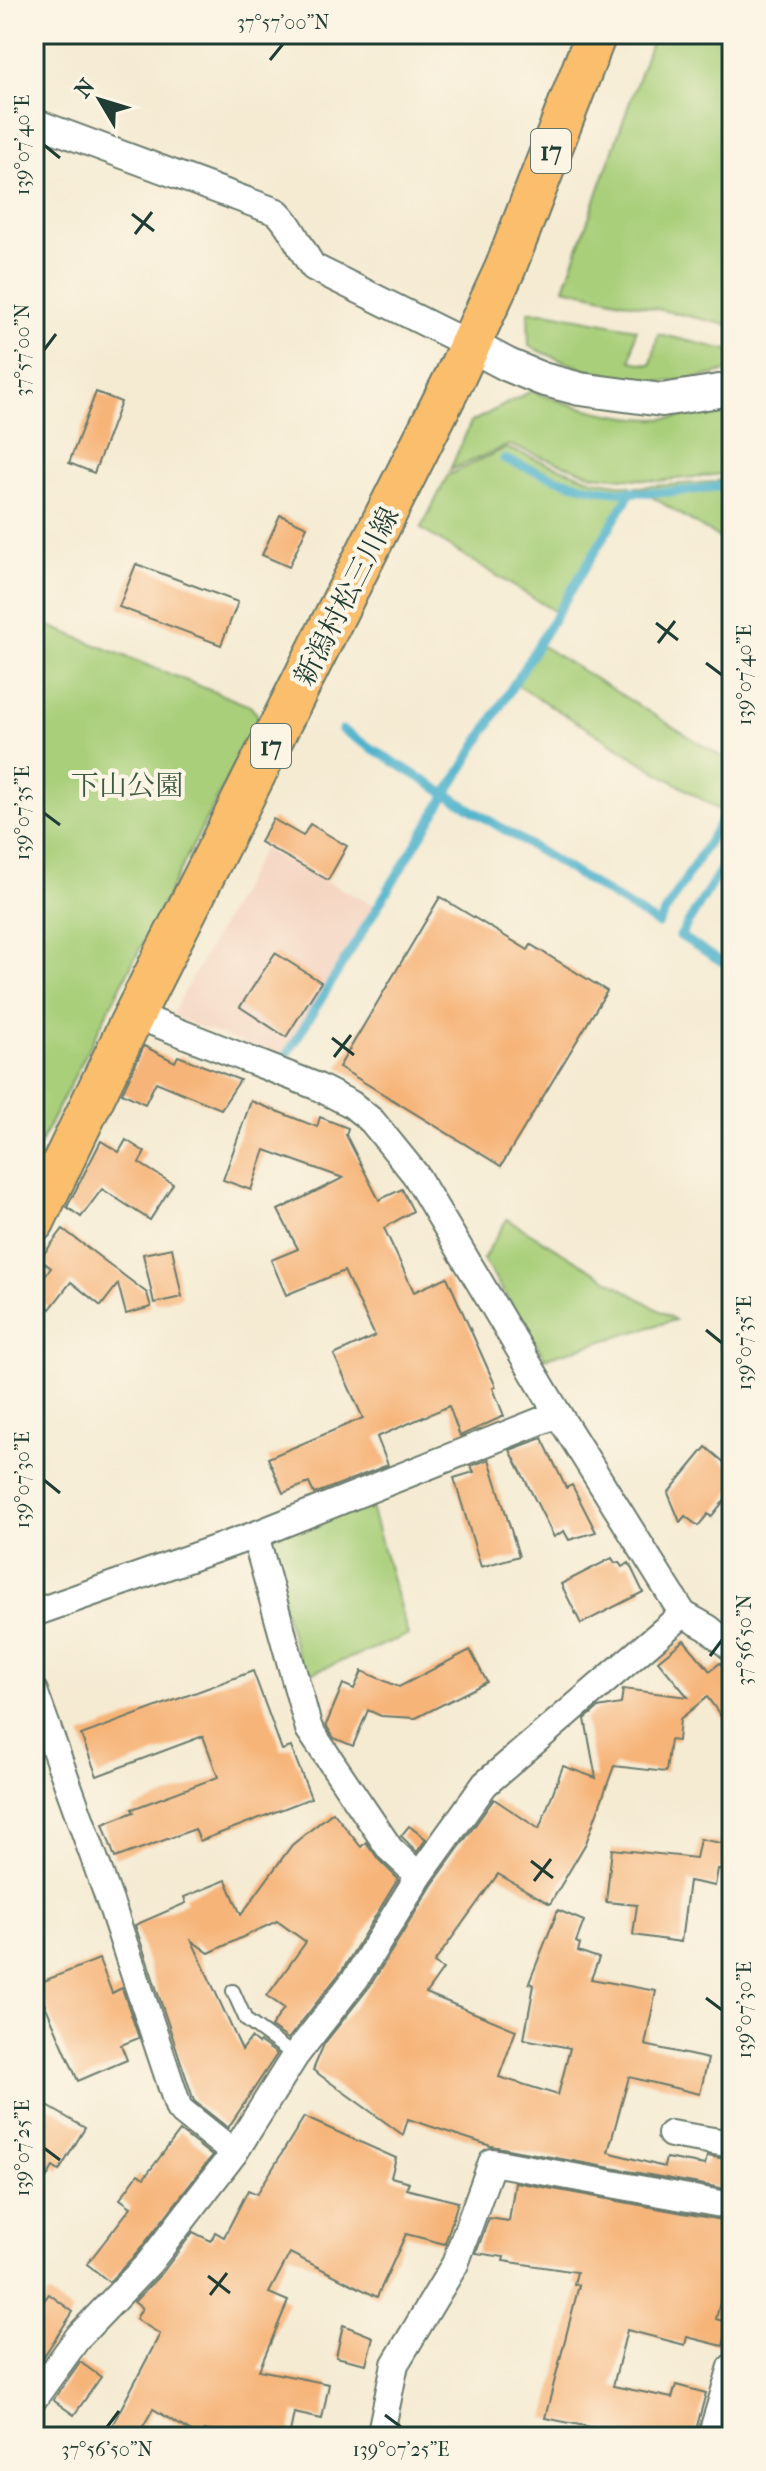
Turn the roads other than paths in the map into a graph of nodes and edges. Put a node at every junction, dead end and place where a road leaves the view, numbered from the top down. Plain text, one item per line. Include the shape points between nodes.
1 (596, 34) edge
2 (34, 122) edge
3 (470, 345) junction
4 (732, 389) edge
5 (135, 1015) junction
6 (34, 1222) edge
7 (558, 1414) junction
8 (255, 1535) junction
9 (34, 1613) edge
10 (683, 1614) junction
11 (732, 1648) edge
12 (34, 1691) edge
13 (419, 1876) junction
14 (233, 1991) dead end
15 (295, 2056) junction
16 (671, 2134) dead end
17 (732, 2144) edge
18 (234, 2153) junction
19 (732, 2206) edge
20 (732, 2367) edge
21 (34, 2398) edge
22 (380, 2437) edge
23 (711, 2437) edge

1 - 3 main road, 新潟村松三川線 / 17
2 - 3 street via 277,212 289,223 313,267
3 - 4 street via 542,379 580,389 662,400
3 - 5 main road, 新潟村松三川線 / 17
5 - 6 main road, 新潟村松三川線 / 17
5 - 7 street via 316,1086 372,1121 415,1174
7 - 8 street
7 - 10 street
8 - 9 street
8 - 13 street via 309,1729 390,1849
10 - 11 street
10 - 13 street via 485,1784
12 - 18 street via 179,2109
13 - 15 street via 356,1978
14 - 15 lane via 246,2020
15 - 18 street
16 - 17 street
18 - 21 street via 149,2263 79,2336
19 - 22 street via 492,2162 455,2264 395,2364
20 - 23 street

